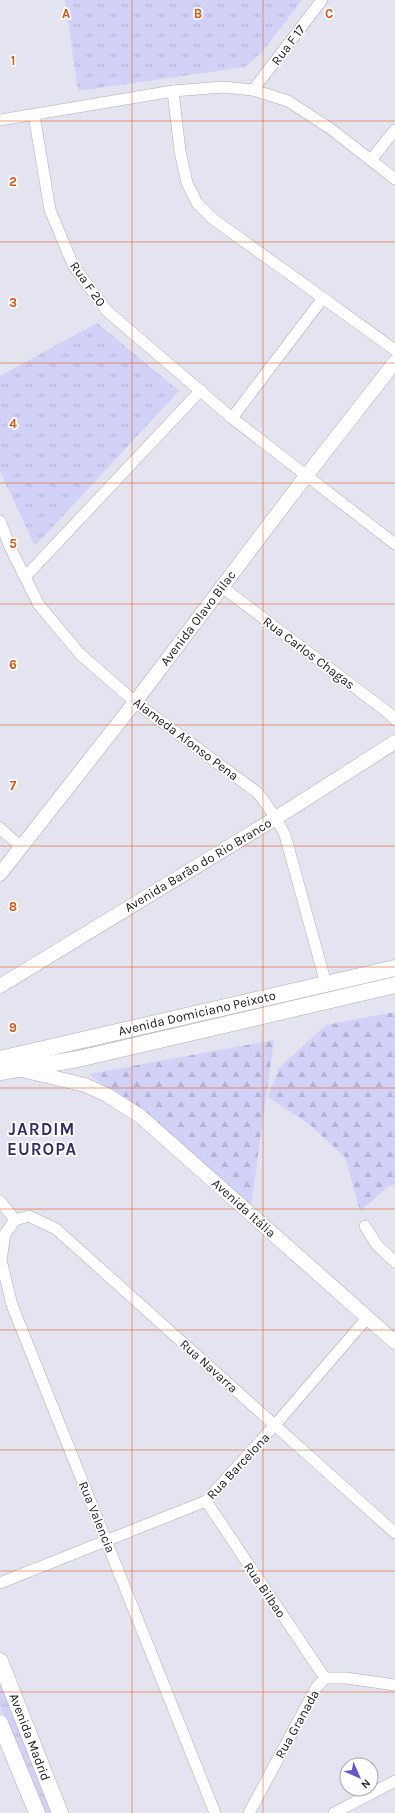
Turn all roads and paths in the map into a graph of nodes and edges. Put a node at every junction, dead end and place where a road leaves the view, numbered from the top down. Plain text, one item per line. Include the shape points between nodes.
1 (322, 0) edge
2 (253, 90) junction
3 (173, 91) junction
4 (34, 114) junction
5 (0, 120) edge
6 (395, 130) edge
7 (371, 160) junction
8 (395, 179) edge
9 (323, 298) junction
10 (395, 350) edge
11 (395, 362) edge
12 (201, 390) junction
13 (232, 418) junction
14 (306, 476) junction
15 (0, 521) edge
16 (395, 544) edge
17 (5, 546) edge
18 (25, 577) junction
19 (222, 587) junction
20 (135, 702) junction
21 (395, 720) edge
22 (395, 742) edge
23 (276, 818) junction
24 (0, 828) edge
25 (21, 848) junction
26 (0, 874) edge
27 (395, 968) edge
28 (326, 984) junction
29 (0, 986) edge
30 (391, 988) edge
31 (0, 1059) edge
32 (78, 1059) junction
33 (20, 1069) junction
34 (0, 1072) edge
35 (85, 1085) junction
36 (0, 1201) edge
37 (15, 1220) junction
38 (365, 1226) dead end
39 (395, 1262) edge
40 (367, 1318) junction
41 (395, 1342) edge
42 (275, 1425) junction
43 (206, 1501) junction
44 (395, 1533) edge
45 (106, 1540) junction
46 (0, 1583) edge
47 (0, 1661) edge
48 (325, 1678) junction
49 (395, 1685) edge
50 (0, 1723) edge
51 (395, 1781) edge
52 (346, 1809) edge
53 (36, 1813) edge
54 (60, 1813) edge
55 (215, 1813) edge
56 (249, 1813) edge
57 (334, 1813) edge

1 - 2 street, Rua F 17
2 - 3 street via 223,88
2 - 7 street via 288,101 331,129
3 - 4 street
3 - 9 street via 180,151 187,183 197,203 213,219
4 - 5 street
4 - 12 street, Rua F 20 via 50,210 73,265 107,311
6 - 7 street
7 - 8 street
9 - 10 street
9 - 13 street
11 - 14 street, Avenida Olavo Bilac
12 - 13 street, Rua F 20
12 - 18 street
13 - 14 street, Rua F 20
14 - 16 street, Rua F 20
14 - 19 street, Avenida Olavo Bilac
15 - 17 street, Alameda Afonso Pena
17 - 18 street, Alameda Afonso Pena
18 - 20 street, Alameda Afonso Pena via 39,605 80,654
19 - 20 street, Avenida Olavo Bilac
19 - 21 street, Rua Carlos Chagas
20 - 23 street, Alameda Afonso Pena via 258,793
20 - 25 street, Avenida Olavo Bilac
22 - 23 street, Avenida Barão do Rio Branco
23 - 28 street, Alameda Afonso Pena via 284,835
23 - 29 street, Avenida Barão do Rio Branco
24 - 25 street
25 - 26 street, Avenida Olavo Bilac
27 - 28 main road, Avenida Domiciano Peixoto
28 - 31 main road, Avenida Domiciano Peixoto
30 - 32 main road, Avenida Domiciano Peixoto
32 - 33 main road, Avenida Domiciano Peixoto
32 - 35 street via 77,1073
33 - 34 main road, Avenida Domiciano Peixoto
33 - 35 street, Avenida Itália
35 - 40 street, Avenida Itália via 107,1095 140,1116
36 - 37 street
37 - 42 street, Rua Navarra via 29,1216 56,1229
37 - 45 street, Rua Valencia via 5,1234 1,1260 12,1305
38 - 39 street via 377,1245
40 - 41 street, Avenida Itália
40 - 42 street, Rua Barcelona
42 - 43 street, Rua Barcelona
42 - 44 street, Rua Navarra
43 - 45 street, Rua Barcelona
43 - 48 street, Rua Bilbao
45 - 46 street, Rua Barcelona
45 - 55 street, Rua Valencia
47 - 54 main road, Avenida Madrid
48 - 49 street, Rua Granada via 346,1678
48 - 56 street, Rua Granada via 316,1688
50 - 53 main road, Avenida Madrid
51 - 52 street
52 - 57 street

